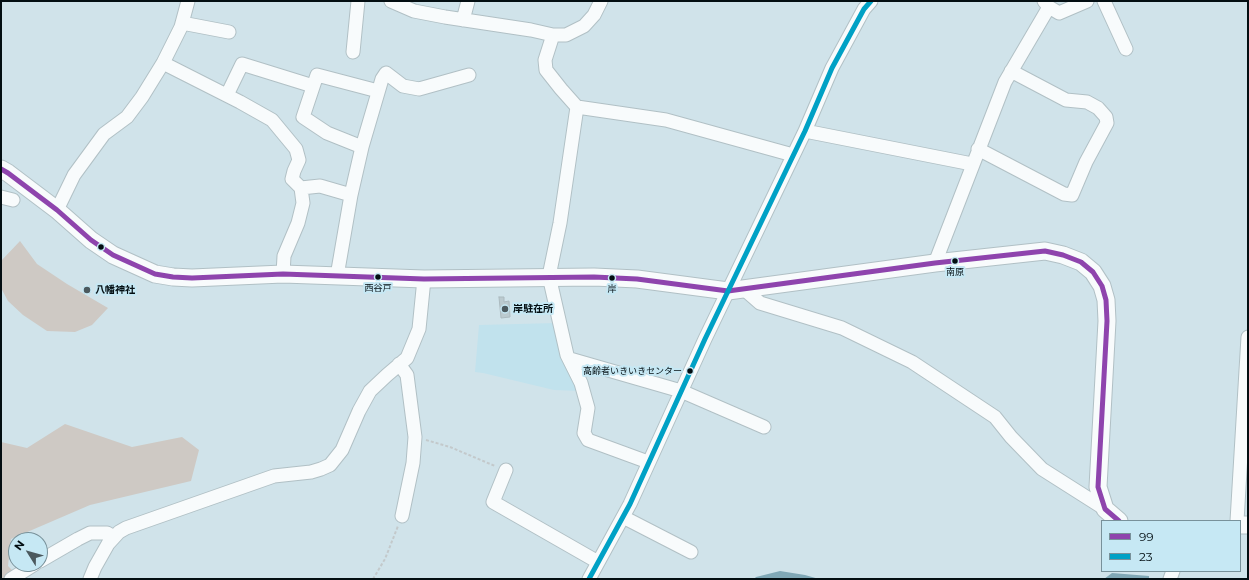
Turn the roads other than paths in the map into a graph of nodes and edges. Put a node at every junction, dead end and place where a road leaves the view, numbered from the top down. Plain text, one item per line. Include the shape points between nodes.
1 (188, 1) edge
2 (358, 1) edge
3 (391, 1) edge
4 (468, 1) edge
5 (602, 1) edge
6 (871, 1) edge
7 (1087, 1) edge
8 (1104, 1) edge
9 (1047, 4) edge
10 (463, 20) junction
11 (182, 23) junction
12 (229, 32) dead end
13 (553, 35) junction
14 (1126, 49) dead end
15 (353, 52) dead end
16 (163, 63) junction
17 (1011, 71) junction
18 (468, 76) dead end
19 (313, 86) junction
20 (378, 91) junction
21 (227, 95) junction
22 (577, 107) junction
23 (805, 131) junction
24 (362, 147) junction
25 (978, 149) junction
26 (793, 155) junction
27 (972, 164) junction
28 (1, 169) edge
29 (301, 188) junction
30 (351, 195) junction
31 (57, 210) junction
32 (935, 263) junction
33 (283, 274) junction
34 (337, 276) junction
35 (549, 276) junction
36 (424, 278) junction
37 (736, 290) junction
38 (1248, 337) edge
39 (1247, 354) edge
40 (570, 359) junction
41 (399, 364) junction
42 (681, 391) junction
43 (764, 427) dead end
44 (648, 462) junction
45 (506, 470) road end
46 (1106, 509) junction
47 (402, 516) road end
48 (623, 517) junction
49 (1118, 520) edge
50 (1238, 520) edge
51 (114, 537) junction
52 (691, 552) dead end
53 (48, 556) edge
54 (598, 562) junction
55 (22, 572) edge
56 (11, 579) edge
57 (90, 579) edge
58 (589, 579) edge

1 - 11 street
2 - 15 street
3 - 10 street via 414,11
4 - 10 street
5 - 13 street via 584,26 566,35
6 - 23 street via 832,68
7 - 9 street via 1059,13
8 - 14 street
9 - 17 street
10 - 13 street
11 - 12 street
11 - 16 street
13 - 22 street via 545,60 546,70
16 - 21 street
16 - 31 street via 127,117 104,134 74,174
17 - 25 street
17 - 25 street via 1066,100 1087,102 1098,108 1106,117 1106,123 1072,195 1064,194
18 - 20 street via 419,89 403,86 386,73
19 - 20 street via 317,75
19 - 21 street via 242,64
19 - 24 street via 303,117 327,133
20 - 24 street
21 - 29 street via 272,120 296,149 299,160 292,180
22 - 26 street via 666,120
22 - 35 street via 560,224
23 - 26 street
23 - 27 street
24 - 30 street
25 - 27 street
26 - 37 street
27 - 32 street
28 - 31 main road
29 - 30 street via 320,186
29 - 33 street via 303,203 298,223 284,256
30 - 34 street
31 - 33 main road via 91,240 113,255 155,274 192,278
32 - 37 main road
32 - 46 main road via 1045,251 1081,262 1093,272 1102,286 1106,300 1098,487
33 - 34 main road
34 - 36 main road
35 - 36 main road
35 - 37 main road via 637,280
35 - 40 street
36 - 41 street via 419,329 407,358
37 - 42 street
37 - 46 street via 760,303 842,328 912,362 995,417 1042,469
38 - 39 street
39 - 50 street
40 - 42 street
40 - 44 street via 581,383 588,408 584,433 588,440
41 - 47 street via 407,375 416,437
41 - 51 street via 370,392 358,411 342,450 330,465 311,472 274,476 133,525
42 - 43 street
42 - 44 street
44 - 48 street
45 - 54 street via 493,502
46 - 49 main road
48 - 52 street
48 - 54 street
51 - 53 street via 90,533
51 - 57 street
54 - 58 street
55 - 56 street

